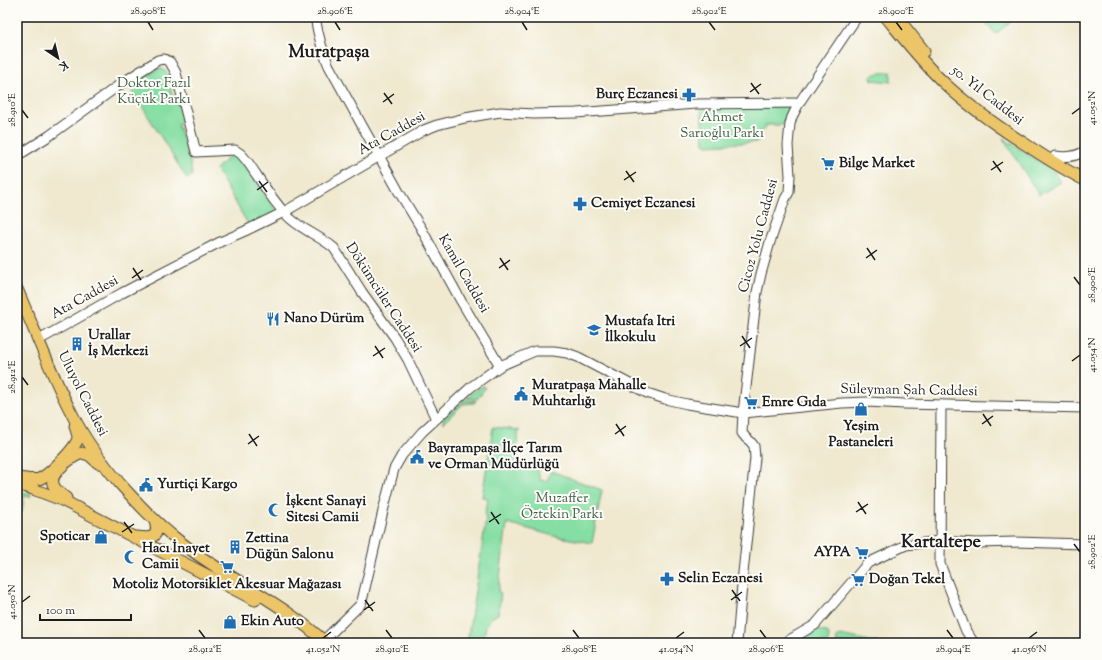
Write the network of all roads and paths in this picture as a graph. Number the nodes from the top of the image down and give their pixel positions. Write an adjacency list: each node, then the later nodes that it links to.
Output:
1 (315, 17): 9 (street, Kamil Caddesi)
2 (857, 17): 5 (street, Cicoz Yolu Caddesi)
3 (886, 17): 11 (main road, 50. Yıl Caddesi)
4 (896, 17): 8 (main road, 50. Yıl Caddesi)
5 (799, 103): 9 (street, Ata Caddesi); 18 (street, Cicoz Yolu Caddesi)
6 (1085, 151): 8 (street)
7 (17, 156): 12 (street, Dökümcüler Caddesi)
8 (1055, 156): 10 (main road, 50. Yıl Caddesi)
9 (379, 157): 12 (street, Ata Caddesi); 15 (street, Kamil Caddesi)
10 (1085, 172)
11 (1085, 180)
12 (284, 212): 14 (street, Ata Caddesi); 20 (street, Dökümcüler Caddesi)
13 (17, 289): 14 (main road, Uluyol Caddesi)
14 (39, 340): 19 (main road, Uluyol Caddesi)
15 (500, 366): 18 (street, Süleyman Şah Caddesi); 20 (street)
16 (941, 405): 17 (street, Süleyman Şah Caddesi); 18 (street, Süleyman Şah Caddesi); 28 (street)
17 (1085, 408)
18 (743, 413): 32 (street, Cicoz Yolu Caddesi)
19 (73, 416): 21 (main road, Uluyol Caddesi); 22 (main road)
20 (436, 419): 31 (street)
21 (114, 476): 24 (main road); 25 (main road, Uluyol Caddesi)
22 (17, 478)
23 (17, 484): 24 (main road)
24 (80, 509): 26 (main road)
25 (155, 521): 26 (main road); 27 (main road, Uluyol Caddesi)
26 (132, 537): 30 (main road)
27 (174, 537): 30 (main road); 31 (main road, Uluyol Caddesi)
28 (940, 541): 29 (street); 33 (street); 34 (street)
29 (1085, 544)
30 (174, 558): 31 (main road)
31 (322, 642)
32 (737, 643)
33 (784, 643)
34 (974, 643)

